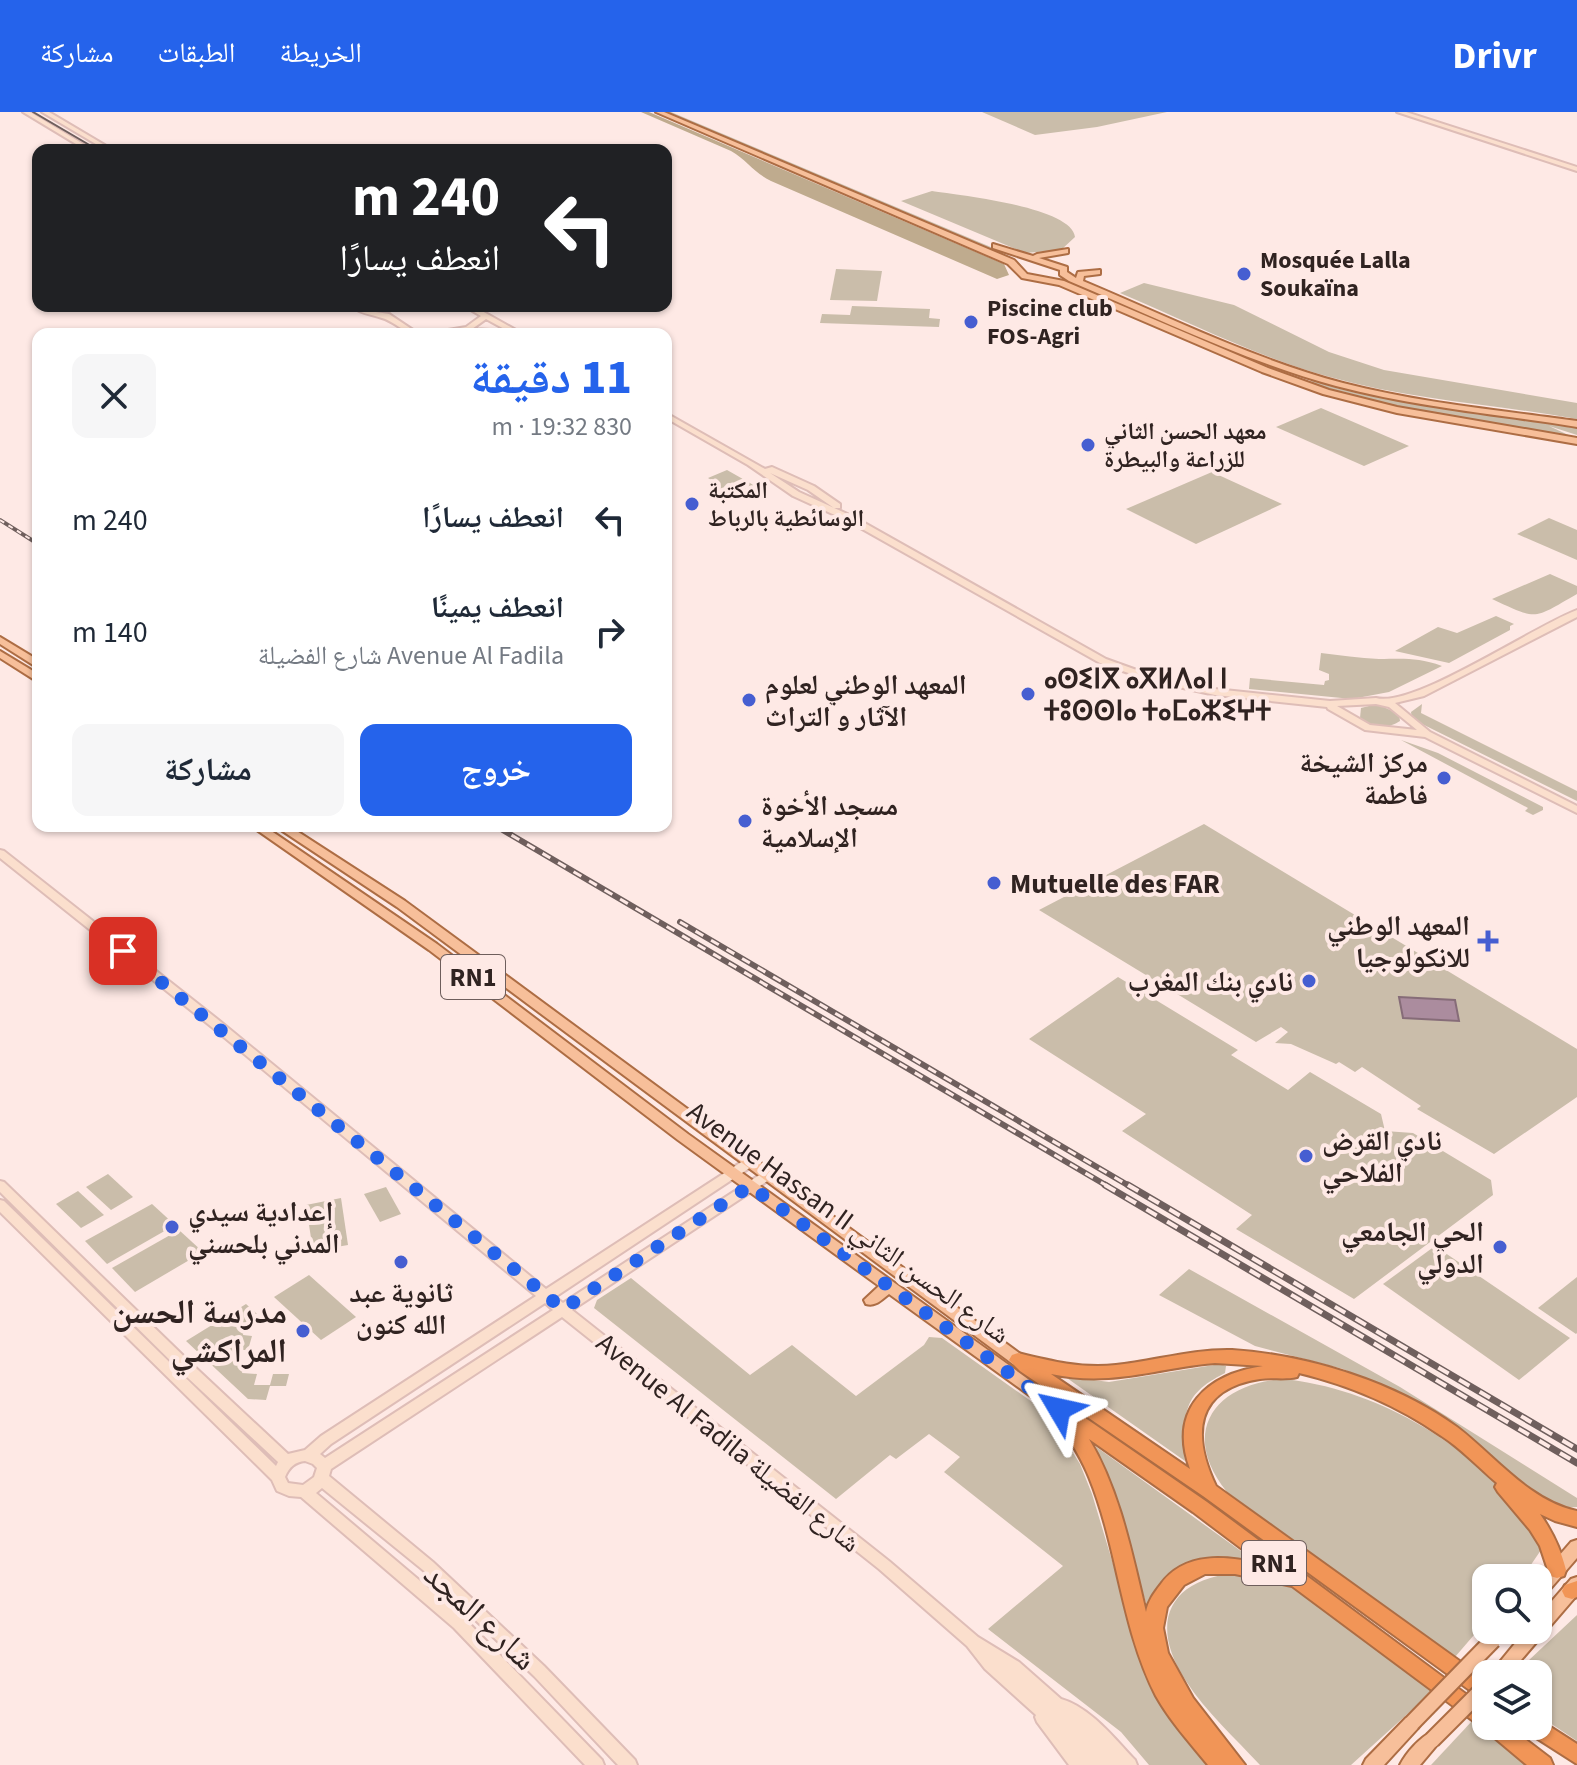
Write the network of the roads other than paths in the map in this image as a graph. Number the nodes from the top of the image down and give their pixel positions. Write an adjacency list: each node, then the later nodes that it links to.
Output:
1 (26, 112): 6 (street)
2 (45, 112): 7 (street)
3 (659, 112): 12 (main road)
4 (676, 112): 10 (main road)
5 (1400, 112): 8 (street)
6 (80, 144)
7 (100, 144)
8 (1577, 169)
9 (1065, 251): 10 (main road)
10 (1011, 252): 11 (main road)
11 (1038, 261): 12 (main road); 14 (main road)
12 (1019, 267): 15 (main road)
13 (1097, 272): 16 (main road)
14 (1063, 273): 15 (main road); 16 (main road)
15 (1046, 279): 25 (main road)
16 (1079, 282): 24 (main road)
17 (388, 312): 20 (street)
18 (479, 312): 19 (street)
19 (486, 316): 21 (street); 22 (street)
20 (408, 328)
21 (468, 328)
22 (507, 328)
23 (672, 418): 26 (street)
24 (1577, 424)
25 (1577, 441)
26 (751, 463): 27 (street); 28 (street)
27 (802, 485): 28 (street); 29 (street)
28 (791, 489): 29 (street)
29 (813, 496): 36 (street)
30 (1577, 613): 35 (street)
31 (0, 640): 33 (main road)
32 (0, 654): 34 (main road)
33 (32, 661)
34 (32, 675)
35 (1421, 694): 37 (street); 39 (street)
36 (1315, 702): 38 (street); 40 (street)
37 (1384, 702): 38 (street); 39 (street)
38 (1361, 703): 40 (street)
39 (1405, 714): 41 (street); 42 (street)
40 (1354, 719): 41 (street)
41 (1394, 730): 42 (street)
42 (1427, 734): 43 (street)
43 (1577, 810)
44 (264, 832): 47 (main road, Avenue Hassan II شارع الحسن الثاني / RN1)
45 (290, 832): 51 (main road, Avenue Hassan II شارع الحسن الثاني / RN1)
46 (0, 853): 58 (street, Avenue Al Fadila شارع الفضيلة)
47 (354, 892): 48 (main road); 49 (main road, Avenue Hassan II شارع الحسن الثاني / RN1)
48 (341, 899)
49 (415, 935): 50 (main road); 52 (main road, Avenue Hassan II شارع الحسن الثاني / RN1)
50 (402, 943)
51 (750, 1162): 52 (street); 53 (main road, Avenue Hassan II شارع الحسن الثاني / RN1)
52 (732, 1173): 55 (main road, Avenue Hassan II شارع الحسن الثاني / RN1); 58 (street)
53 (768, 1175): 55 (street); 61 (main road, Avenue Hassan II شارع الحسن الثاني / RN1)
54 (0, 1185): 64 (street)
55 (750, 1186): 57 (main road, Avenue Hassan II شارع الحسن الثاني / RN1); 60 (street)
56 (0, 1204): 66 (street)
57 (889, 1286): 59 (main road); 62 (main road, Avenue Hassan II شارع الحسن الثاني / RN1)
58 (546, 1297): 60 (street, Avenue Al Fadila شارع الفضيلة); 63 (street)
59 (871, 1300)
60 (563, 1309): 65 (street); 78 (street, Avenue Al Fadila شارع الفضيلة)
61 (1018, 1360): 68 (highway, Avenue Hassan II شارع الحسن الثاني / RN1); 69 (highway)
62 (1059, 1409): 73 (highway, Avenue Hassan II شارع الحسن الثاني / RN1); 90 (highway)
63 (309, 1455): 64 (street); 65 (street)
64 (286, 1461): 66 (street)
65 (323, 1473): 67 (street); 85 (street, شارع المجد)
66 (278, 1477): 67 (street)
67 (304, 1491): 84 (street, شارع المجد)
68 (1209, 1491): 71 (highway); 77 (highway, Avenue Hassan II شارع الحسن الثاني / RN1)
69 (1577, 1519)
70 (1577, 1547): 71 (main road)
71 (1557, 1570): 72 (main road)
72 (1552, 1576)
73 (1297, 1580): 80 (highway, Avenue Hassan II شارع الحسن الثاني / RN1); 91 (highway)
74 (1575, 1588): 76 (main road)
75 (1488, 1644): 92 (main road, bridge)
76 (1512, 1660)
77 (1472, 1679)
78 (1034, 1693): 86 (street, Avenue Al Fadila شارع الفضيلة); 87 (street, Avenue Al Fadila شارع الفضيلة); 88 (street, Avenue Al Fadila شارع الفضيلة); 89 (street, Avenue Al Fadila شارع الفضيلة)
79 (1472, 1702): 93 (main road, bridge)
80 (1472, 1711)
81 (1552, 1738): 83 (highway)
82 (1511, 1740): 94 (highway)
83 (1577, 1755)
84 (596, 1765)
85 (629, 1765)
86 (1078, 1765)
87 (1096, 1765)
88 (1110, 1765)
89 (1129, 1765)
90 (1221, 1765)
91 (1235, 1765)
92 (1372, 1765)
93 (1409, 1765)
94 (1543, 1765)

